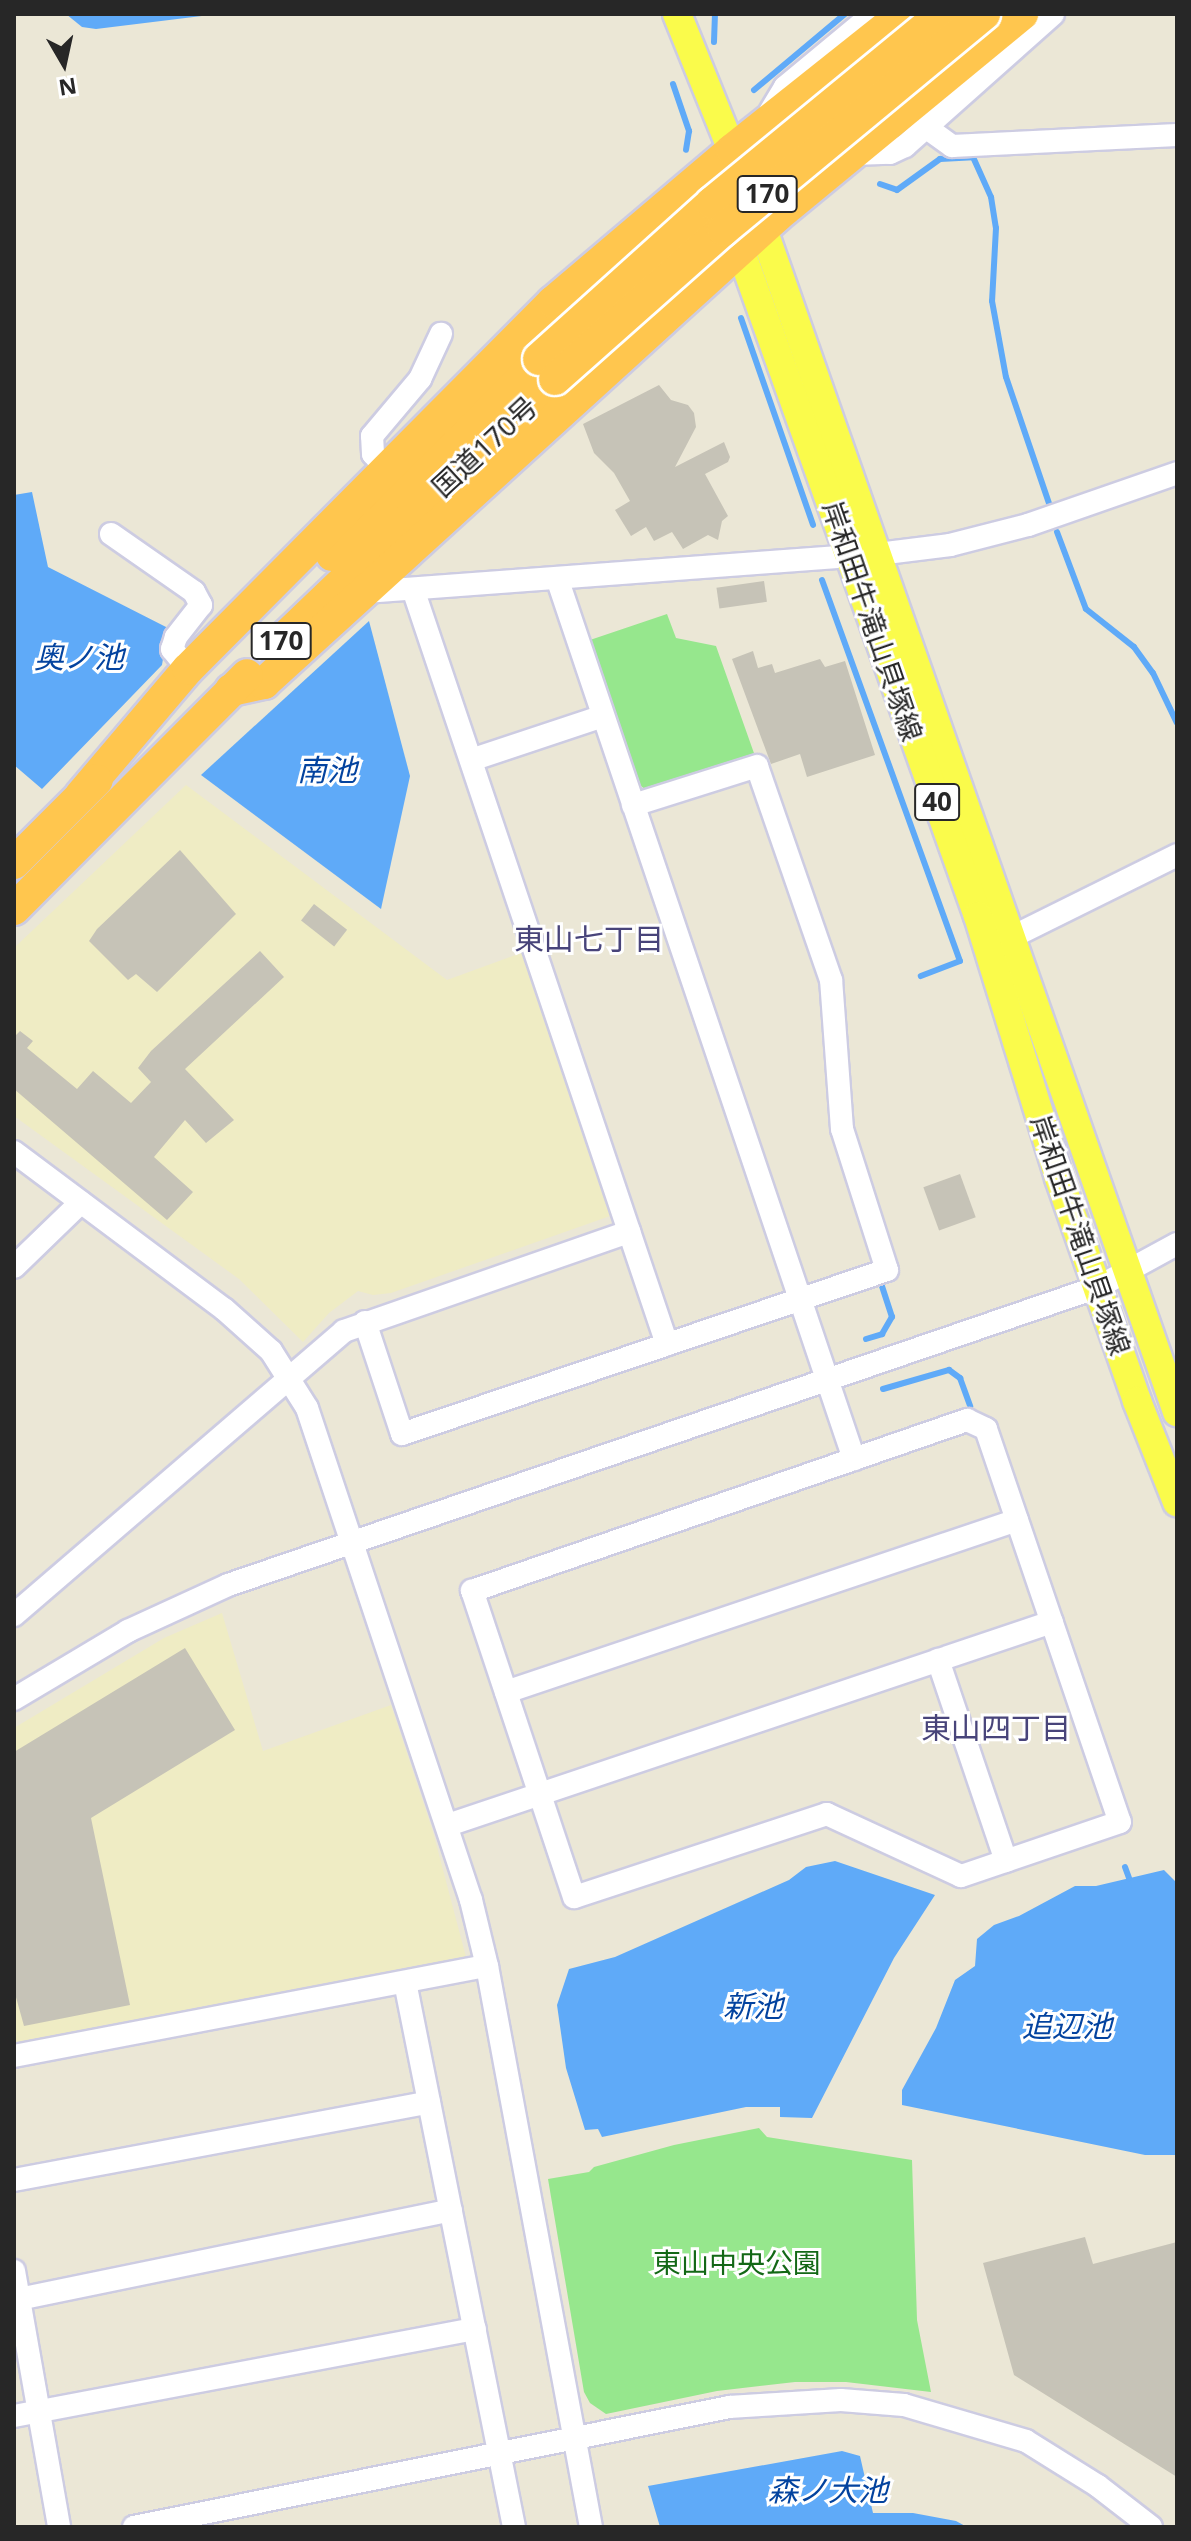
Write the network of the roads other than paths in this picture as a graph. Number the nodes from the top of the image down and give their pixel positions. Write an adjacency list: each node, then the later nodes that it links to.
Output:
1 (677, 14): 11 (main road, 岸和田牛滝山貝塚線 / 40)
2 (873, 14): 7 (street)
3 (903, 14): 7 (highway)
4 (942, 14): 15 (highway, 国道170号 / 170, bridge)
5 (1053, 14): 8 (street)
6 (1007, 16): 10 (highway); 15 (highway, 国道170号 / 170, bridge)
7 (762, 127): 11 (highway)
8 (927, 128): 9 (street); 10 (street)
9 (1177, 135)
10 (852, 154): 12 (highway)
11 (726, 155): 12 (main road, 岸和田牛滝山貝塚線 / 40); 13 (main road, 岸和田牛滝山貝塚線 / 40); 16 (highway)
12 (764, 228): 13 (highway); 19 (main road, 岸和田牛滝山貝塚線 / 40)
13 (741, 252): 19 (main road, 岸和田牛滝山貝塚線 / 40); 22 (highway)
14 (441, 334): 16 (street)
15 (547, 369): 24 (highway, 国道170号 / 170); 27 (highway, 国道170号 / 170)
16 (387, 470): 23 (highway)
17 (1177, 473): 19 (street)
18 (111, 534): 23 (street)
19 (864, 555): 20 (street); 32 (main road, 岸和田牛滝山貝塚線 / 40); 39 (main road, 岸和田牛滝山貝塚線 / 40)
20 (557, 578): 21 (street); 25 (street)
21 (413, 589): 22 (street); 26 (street)
22 (365, 592): 24 (highway)
23 (188, 669): 27 (highway)
24 (231, 690): 31 (highway, 国道170号 / 170)
25 (603, 716): 26 (street); 28 (street)
26 (471, 760): 35 (street)
27 (81, 795): 30 (highway, 国道170号 / 170)
28 (633, 805): 40 (street); 40 (street)
29 (1177, 855): 32 (street)
30 (14, 863)
31 (14, 909)
32 (1012, 937): 38 (main road, 岸和田牛滝山貝塚線 / 40)
33 (14, 1152): 34 (street)
34 (81, 1202): 37 (street); 43 (street)
35 (629, 1232): 41 (street); 42 (street)
36 (1177, 1244): 38 (street)
37 (14, 1267)
38 (1128, 1271): 39 (street); 45 (main road, 岸和田牛滝山貝塚線 / 40)
39 (1098, 1287): 44 (street); 47 (main road, 岸和田牛滝山貝塚線 / 40)
40 (800, 1300): 42 (street); 44 (street)
41 (365, 1322): 42 (street); 43 (street)
42 (667, 1344)
43 (291, 1378): 49 (street); 50 (street)
44 (827, 1381): 46 (street); 49 (street)
45 (1177, 1412)
46 (854, 1459): 48 (street); 53 (street)
47 (1177, 1502)
48 (1017, 1520): 51 (street); 53 (street)
49 (351, 1542): 54 (street); 56 (street)
50 (14, 1615)
51 (1052, 1622): 52 (street); 57 (street)
52 (938, 1660): 55 (street); 57 (street)
53 (506, 1692): 55 (street)
54 (14, 1699)
55 (540, 1794): 56 (street); 57 (street)
56 (448, 1825): 58 (street)
57 (1006, 1861)
58 (487, 1966): 59 (street); 69 (street)
59 (405, 1982): 60 (street); 61 (street)
60 (14, 2056)
61 (429, 2102): 62 (street); 63 (street)
62 (14, 2180)
63 (451, 2210): 65 (street); 66 (street)
64 (14, 2271): 65 (street)
65 (16, 2300): 67 (street)
66 (475, 2329): 67 (street); 70 (street)
67 (38, 2412): 68 (street); 71 (street)
68 (14, 2416)
69 (574, 2440): 70 (street); 74 (street); 75 (street)
70 (500, 2455): 72 (street); 73 (street)
71 (59, 2527)
72 (134, 2527)
73 (514, 2527)
74 (591, 2527)
75 (1151, 2527)

